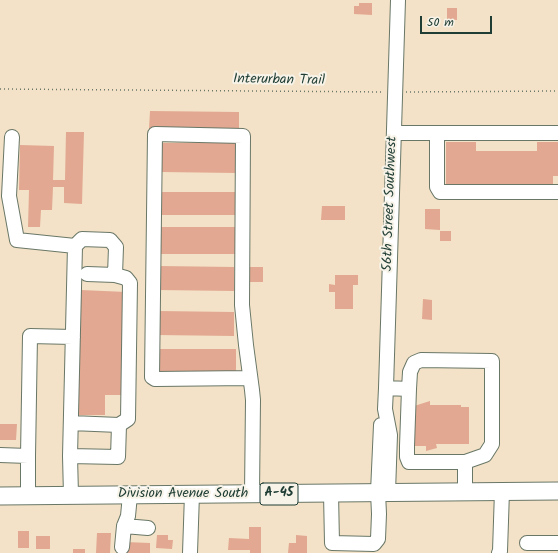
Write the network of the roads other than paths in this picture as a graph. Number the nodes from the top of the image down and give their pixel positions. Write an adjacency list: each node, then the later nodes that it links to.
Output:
1 (398, 0): 2 (street, 56th Street Southwest)
2 (394, 133): 3 (street); 12 (street, 56th Street Southwest)
3 (437, 133): 4 (street); 6 (street)
4 (558, 133)
5 (12, 137): 7 (street)
6 (558, 192)
7 (75, 246): 9 (street); 10 (street)
8 (87, 274): 9 (street)
9 (115, 275): 15 (street)
10 (73, 337): 14 (street); 17 (street)
11 (250, 378): 11 (street); 26 (street)
12 (386, 388): 13 (street); 23 (street, 56th Street Southwest)
13 (409, 389): 19 (street); 19 (street)
14 (70, 423): 15 (street); 18 (street)
15 (119, 425): 18 (street)
16 (0, 455): 17 (street)
17 (28, 456): 30 (street)
18 (70, 456): 27 (street)
19 (465, 462): 24 (street)
20 (502, 491): 21 (main road, Division Avenue South / A-45); 24 (main road, Division Avenue South / A-45); 38 (street)
21 (558, 491)
22 (331, 492): 23 (main road, Division Avenue South / A-45); 26 (main road, Division Avenue South / A-45); 36 (street)
23 (383, 492): 24 (main road, Division Avenue South / A-45); 36 (street, 56th Street Southwest)
24 (465, 492)
25 (192, 494): 26 (main road, Division Avenue South / A-45); 28 (main road, Division Avenue South / A-45); 37 (street)
26 (252, 494)
27 (71, 495): 28 (main road, Division Avenue South / A-45); 30 (main road, Division Avenue South / A-45)
28 (130, 495): 31 (street)
29 (0, 496): 30 (main road, Division Avenue South / A-45)
30 (28, 496)
31 (124, 526): 32 (street); 35 (street)
32 (148, 528)
33 (527, 543): 34 (street)
34 (558, 543)
35 (122, 547)
36 (374, 548)
37 (190, 553)
38 (499, 553)

